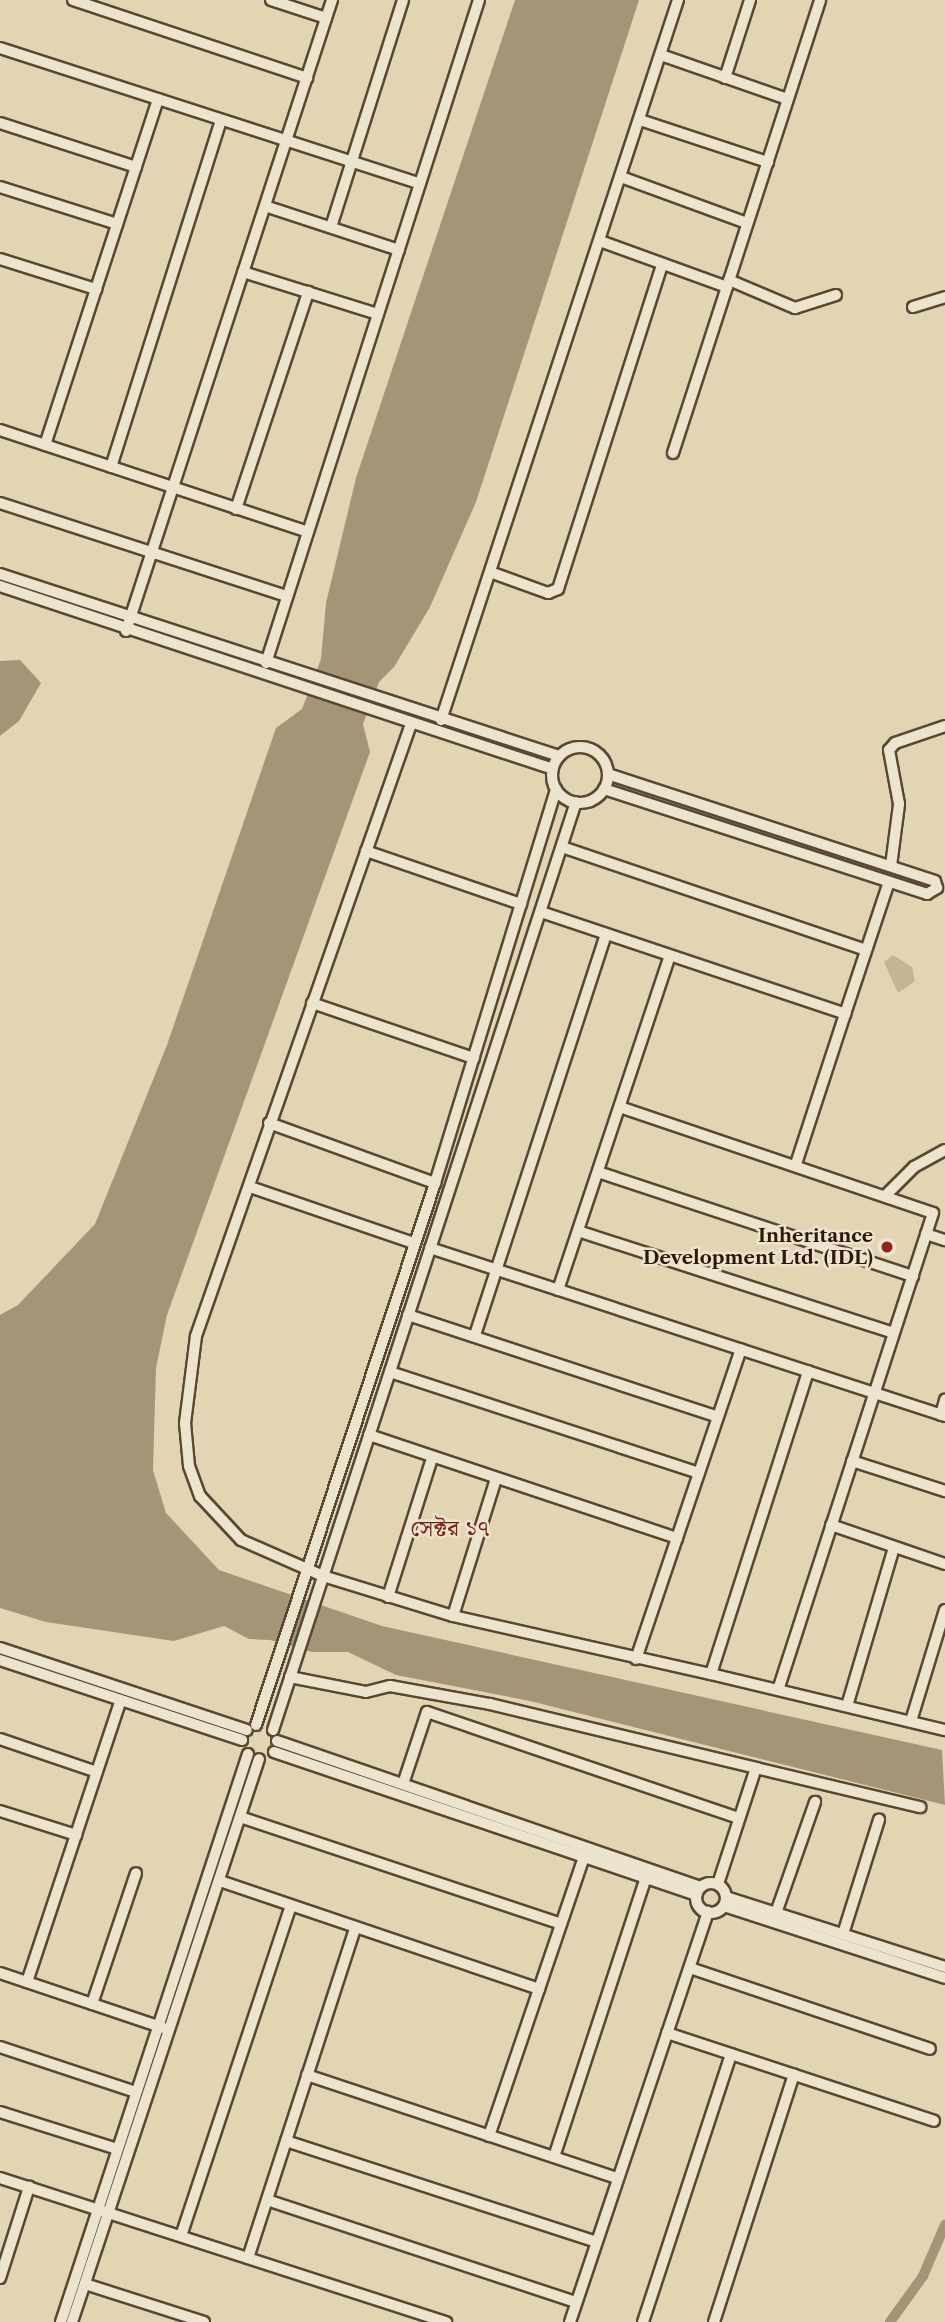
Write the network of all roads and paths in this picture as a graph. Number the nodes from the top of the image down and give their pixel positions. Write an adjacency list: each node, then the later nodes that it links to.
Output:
1 (74, 0): 12 (street)
2 (271, 0): 9 (street)
3 (332, 0): 9 (street)
4 (403, 0): 20 (street)
5 (479, 0): 24 (street)
6 (678, 0): 11 (street)
7 (750, 0): 13 (street)
8 (820, 0): 15 (street)
9 (326, 18): 12 (street)
10 (0, 48): 14 (street)
11 (661, 55): 13 (street); 17 (street)
12 (307, 78): 19 (street)
13 (725, 78): 15 (street)
14 (158, 99): 16 (street); 22 (street)
15 (788, 99): 21 (street)
16 (221, 120): 19 (street); 45 (street)
17 (640, 120): 21 (street); 23 (street)
18 (0, 123): 22 (street)
19 (286, 141): 20 (street); 26 (street)
20 (351, 162): 24 (street); 29 (street)
21 (768, 162): 27 (street)
22 (136, 166): 28 (street)
23 (621, 177): 27 (street); 30 (street)
24 (420, 184): 31 (street)
25 (0, 187): 28 (street)
26 (265, 206): 29 (street); 34 (street)
27 (747, 223): 35 (street)
28 (117, 225): 36 (street)
29 (331, 227): 31 (street)
30 (600, 242): 33 (street); 51 (street)
31 (399, 250): 41 (street)
32 (0, 259): 36 (street)
33 (662, 265): 35 (street); 51 (street)
34 (243, 272): 37 (street); 46 (street)
35 (728, 284): 38 (street); 44 (street)
36 (96, 289): 43 (street)
37 (308, 292): 41 (street); 48 (street)
38 (836, 295)
39 (945, 297): 40 (street)
40 (913, 307)
41 (378, 314): 49 (street)
42 (0, 430): 43 (street)
43 (45, 445): 45 (street)
44 (673, 453)
45 (111, 467): 46 (street)
46 (173, 488): 48 (street); 50 (street)
47 (0, 503): 50 (street)
48 (236, 509): 49 (street)
49 (308, 532): 54 (street)
50 (152, 551): 54 (street); 55 (street)
51 (490, 572): 60 (street)
52 (0, 573): 55 (street)
53 (0, 586): 56 (street)
54 (287, 597): 59 (street)
55 (130, 619): 56 (street); 57 (street)
56 (126, 631): 58 (street)
57 (177, 635): 58 (street); 59 (street)
58 (172, 647): 61 (street)
59 (266, 663): 60 (street)
60 (442, 720): 63 (street)
61 (411, 724): 64 (street); 70 (street)
62 (945, 726): 71 (street)
63 (559, 756): 64 (street); 65 (street)
64 (553, 769): 66 (street)
65 (608, 774): 67 (street); 71 (street)
66 (556, 789): 68 (street); 73 (street)
67 (604, 789): 68 (street); 72 (street)
68 (576, 802): 69 (street)
69 (562, 847): 74 (street); 76 (street)
70 (366, 852): 73 (street); 78 (street)
71 (891, 866): 72 (street)
72 (889, 881): 76 (street)
73 (521, 904): 80 (street)
74 (541, 912): 75 (street); 93 (street)
75 (606, 934): 77 (street); 94 (street)
76 (866, 950): 79 (street)
77 (670, 956): 79 (street); 81 (street)
78 (312, 1003): 80 (street); 82 (street)
79 (845, 1014): 84 (street)
80 (474, 1058): 86 (street)
81 (620, 1107): 84 (street); 85 (street)
82 (269, 1124): 86 (street); 87 (street)
83 (945, 1150): 88 (street)
84 (796, 1164): 88 (street)
85 (598, 1172): 89 (street); 95 (street)
86 (435, 1183): 92 (street)
87 (250, 1187): 92 (street); 117 (street)
88 (886, 1195): 90 (street)
89 (578, 1231): 96 (street); 98 (street)
90 (926, 1234): 91 (street); 95 (street)
91 (945, 1240)
92 (414, 1243): 117 (street)
93 (430, 1248): 94 (street); 97 (street)
94 (496, 1270): 96 (street); 99 (street)
95 (913, 1276): 98 (street)
96 (558, 1290): 100 (street)
97 (408, 1315): 99 (street); 102 (street)
98 (893, 1333): 103 (street)
99 (475, 1335): 106 (street)
100 (741, 1349): 101 (street); 106 (street)
101 (807, 1371): 103 (street); 125 (street)
102 (390, 1372): 107 (street); 110 (street)
103 (873, 1393): 105 (street); 109 (street)
104 (945, 1400): 105 (street)
105 (943, 1415)
106 (718, 1417): 110 (street)
107 (369, 1435): 108 (street); 118 (street)
108 (432, 1458): 111 (street); 119 (street)
109 (852, 1461): 112 (street); 113 (street)
110 (699, 1474): 114 (street)
111 (496, 1479): 114 (street); 121 (street)
112 (945, 1491)
113 (831, 1525): 115 (street); 127 (street)
114 (677, 1538): 123 (street)
115 (894, 1547): 116 (street); 129 (street)
116 (945, 1564)
117 (307, 1573): 118 (street); 132 (street)
118 (323, 1578): 119 (street); 126 (street)
119 (388, 1597): 121 (street)
120 (945, 1610): 130 (street)
121 (453, 1616): 123 (street)
122 (0, 1648): 132 (street)
123 (636, 1659): 125 (street)
124 (0, 1660): 128 (street)
125 (711, 1674): 127 (street)
126 (290, 1677): 134 (street); 137 (street)
127 (779, 1688): 129 (street)
128 (121, 1700): 132 (street); 138 (street)
129 (847, 1706): 130 (street)
130 (911, 1721): 131 (street)
131 (945, 1730)
132 (248, 1732): 134 (street); 135 (street)
133 (0, 1739): 138 (street)
134 (275, 1741): 136 (street); 139 (street); 147 (street)
135 (248, 1754): 136 (street); 167 (street)
136 (259, 1759): 143 (street)
137 (756, 1768): 141 (street); 144 (street)
138 (97, 1772): 146 (street)
139 (403, 1784): 144 (street); 152 (street)
140 (815, 1802): 156 (street)
141 (920, 1807)
142 (0, 1811): 146 (street)
143 (240, 1817): 150 (street); 157 (street)
144 (738, 1818): 151 (street)
145 (879, 1820): 159 (street)
146 (76, 1835): 164 (street)
147 (584, 1857): 149 (street); 157 (street)
148 (136, 1873): 166 (street)
149 (646, 1878): 152 (street); 181 (street)
150 (220, 1881): 154 (street); 168 (street)
151 (718, 1884): 152 (street); 153 (street)
152 (698, 1891): 155 (street)
153 (725, 1901): 155 (street); 156 (street); 163 (street)
154 (291, 1906): 158 (street); 188 (street)
155 (708, 1912): 161 (street)
156 (776, 1913): 159 (street)
157 (561, 1924): 165 (street)
158 (355, 1928): 165 (street); 174 (street)
159 (843, 1934): 160 (street)
160 (945, 1967)
161 (690, 1968): 169 (street); 171 (street)
162 (0, 1973): 164 (street)
163 (945, 1978)
164 (27, 1982): 166 (street)
165 (539, 1989): 178 (street)
166 (92, 2004): 167 (street)
167 (158, 2026): 168 (street); 175 (street)
168 (170, 2029): 187 (street)
169 (667, 2033): 172 (street); 183 (street)
170 (0, 2047): 175 (street)
171 (930, 2049)
172 (732, 2054): 173 (street); 200 (street)
173 (794, 2075): 177 (street); 201 (street)
174 (307, 2076): 178 (street); 179 (street)
175 (136, 2092): 180 (street)
176 (0, 2112): 180 (street)
177 (933, 2120)
178 (489, 2136): 181 (street)
179 (286, 2141): 185 (street); 189 (street)
180 (117, 2148): 186 (street)
181 (554, 2157): 183 (street)
182 (0, 2178): 184 (street)
183 (617, 2178): 189 (street)
184 (29, 2187): 186 (street); 191 (street)
185 (267, 2200): 190 (street); 193 (street)
186 (97, 2209): 187 (street); 195 (street)
187 (110, 2213): 188 (street); 192 (street)
188 (181, 2236): 190 (street)
189 (596, 2242): 193 (street)
190 (247, 2258): 194 (street)
191 (0, 2278)
192 (85, 2284): 196 (street); 197 (street)
193 (576, 2302): 199 (street)
194 (428, 2319): 198 (street)
195 (61, 2322)
196 (72, 2322)
197 (204, 2322)
198 (446, 2322)
199 (570, 2322)
200 (643, 2322)
201 (714, 2322)

